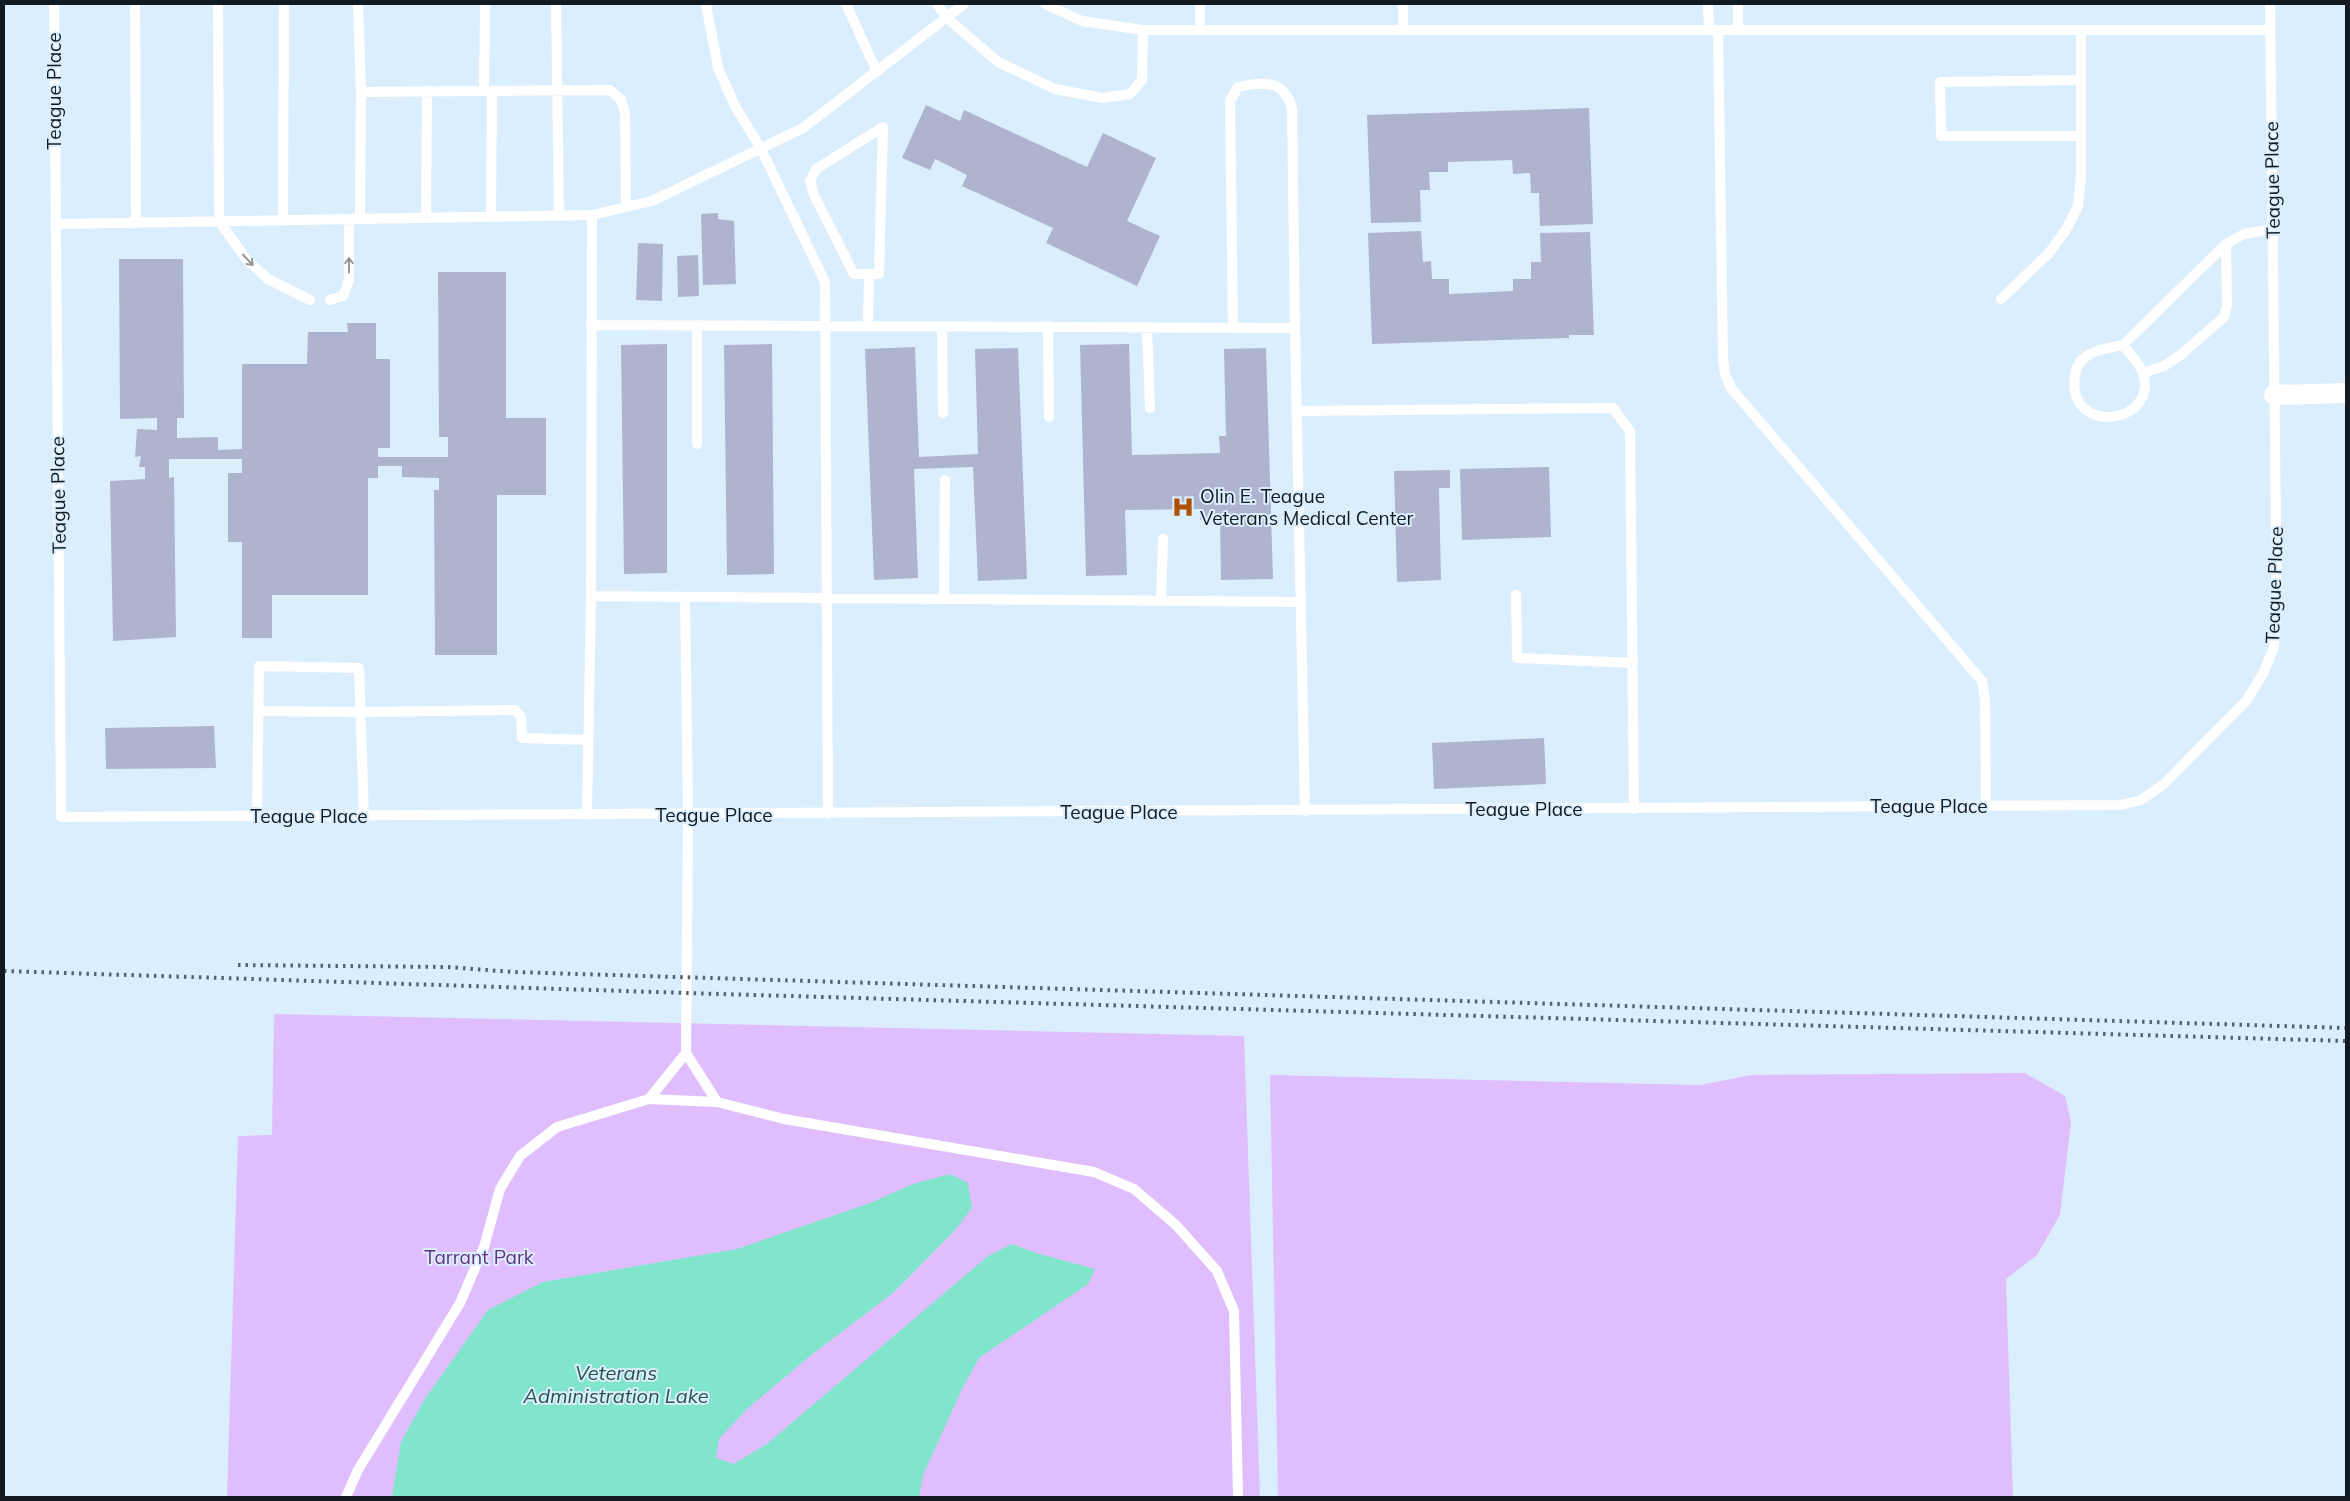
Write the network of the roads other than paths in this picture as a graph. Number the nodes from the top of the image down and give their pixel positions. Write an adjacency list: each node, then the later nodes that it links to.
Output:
1 (54, 4): 43 (lane, Teague Place)
2 (135, 4): 42 (lane)
3 (218, 4): 41 (lane)
4 (284, 4): 40 (lane)
5 (358, 4): 31 (lane)
6 (485, 4): 29 (lane)
7 (556, 4): 30 (lane)
8 (706, 4): 33 (lane)
9 (846, 4): 26 (lane)
10 (937, 4): 18 (lane)
11 (964, 4): 18 (lane)
12 (1045, 4): 19 (lane)
13 (1200, 4): 20 (lane)
14 (1403, 4): 21 (lane)
15 (1708, 4): 22 (lane)
16 (1738, 4): 23 (lane)
17 (2270, 4): 25 (lane, Teague Place)
18 (948, 18): 19 (lane); 26 (lane)
19 (1143, 30): 20 (lane)
20 (1200, 30): 21 (lane)
21 (1403, 30): 22 (lane)
22 (1713, 30): 23 (lane); 81 (lane)
23 (1738, 30): 24 (lane)
24 (2081, 30): 25 (lane); 27 (lane)
25 (2270, 30): 44 (lane, Teague Place)
26 (877, 72): 33 (lane)
27 (2081, 80): 32 (lane); 32 (lane)
28 (427, 91): 29 (lane); 31 (lane); 38 (lane)
29 (488, 91): 30 (lane); 37 (lane)
30 (557, 91): 34 (lane); 36 (lane)
31 (360, 92): 39 (lane)
32 (2081, 136): 47 (lane)
33 (761, 148): 34 (lane); 52 (lane)
34 (626, 207): 35 (lane)
35 (592, 215): 36 (lane); 50 (lane)
36 (559, 216): 37 (lane)
37 (491, 217): 38 (lane)
38 (426, 218): 39 (lane)
39 (354, 219): 40 (lane); 49 (lane, one-way to 39)
40 (283, 220): 41 (lane)
41 (219, 221): 42 (lane); 48 (lane, one-way to 48)
42 (136, 222): 43 (lane)
43 (55, 224): 88 (lane, Teague Place)
44 (2272, 228): 45 (lane); 62 (lane, Teague Place)
45 (2226, 244): 59 (lane); 60 (lane)
46 (868, 274): 46 (lane); 53 (lane)
47 (2001, 299)
48 (310, 300)
49 (330, 300)
50 (591, 325): 51 (lane); 71 (lane)
51 (697, 325): 52 (lane); 67 (lane)
52 (825, 325): 53 (lane); 73 (lane)
53 (868, 325): 54 (lane)
54 (942, 326): 55 (lane); 65 (lane)
55 (1048, 326): 56 (lane); 66 (lane)
56 (1147, 327): 57 (lane); 63 (lane)
57 (1233, 328): 58 (lane); 58 (lane)
58 (1295, 328): 64 (lane)
59 (2123, 345): 60 (lane); 60 (lane)
60 (2143, 372)
61 (2346, 393): 62 (street)
62 (2274, 395): 81 (lane, Teague Place)
63 (1150, 408)
64 (1297, 411): 76 (lane); 77 (lane)
65 (942, 413)
66 (1049, 417)
67 (697, 444)
68 (945, 480): 74 (lane)
69 (1163, 539): 75 (lane)
70 (1516, 595): 77 (lane)
71 (591, 596): 72 (lane); 80 (lane)
72 (685, 597): 73 (lane); 86 (lane)
73 (825, 598): 74 (lane); 84 (lane)
74 (944, 599): 75 (lane)
75 (1161, 601): 76 (lane)
76 (1300, 602): 83 (lane)
77 (1633, 663): 82 (lane)
78 (258, 711): 79 (lane); 79 (lane); 88 (lane)
79 (362, 712): 80 (lane); 87 (lane)
80 (588, 740): 85 (lane)
81 (1986, 806): 82 (lane, Teague Place)
82 (1634, 808): 83 (lane, Teague Place)
83 (1304, 811): 84 (lane, Teague Place)
84 (828, 814): 86 (lane, Teague Place)
85 (587, 815): 86 (lane, Teague Place); 87 (lane, Teague Place)
86 (688, 815): 89 (lane)
87 (364, 816): 88 (lane, Teague Place)
88 (257, 817)
89 (686, 1053): 90 (lane); 91 (lane)
90 (649, 1099): 91 (lane); 92 (lane)
91 (716, 1102): 93 (lane)
92 (346, 1497)
93 (1238, 1497)

